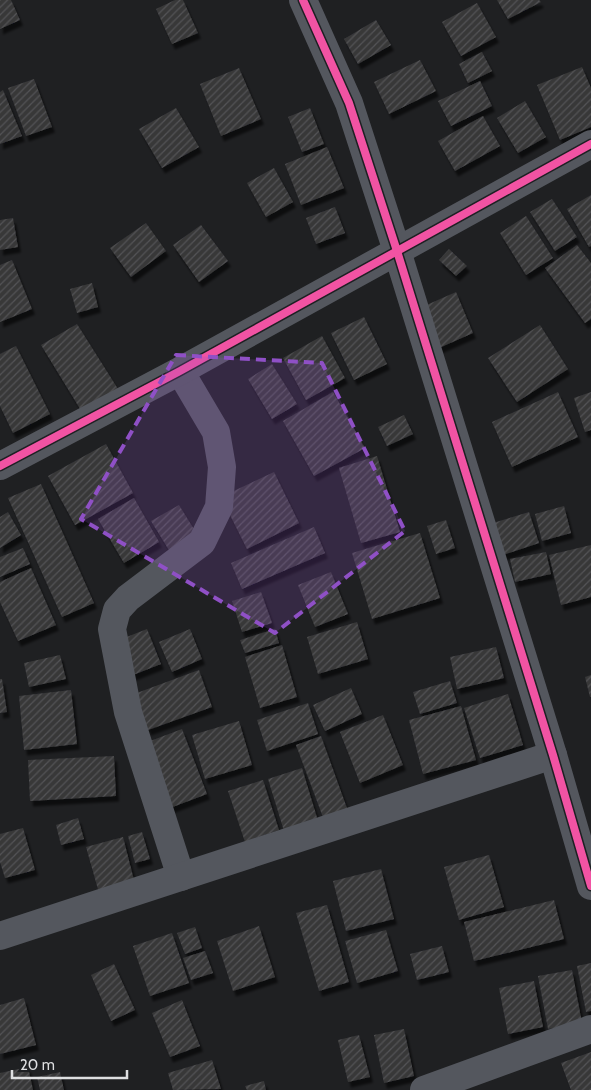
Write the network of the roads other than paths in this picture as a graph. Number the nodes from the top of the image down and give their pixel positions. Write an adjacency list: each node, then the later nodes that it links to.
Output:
1 (303, 0): 3 (street)
2 (591, 144): 3 (street)
3 (397, 252): 4 (street); 6 (street)
4 (180, 371): 5 (street); 7 (street)
5 (0, 466)
6 (553, 755): 7 (street); 8 (street)
7 (181, 877): 9 (street)
8 (591, 886)
9 (0, 936)
10 (591, 1029): 11 (street)
11 (424, 1090)

